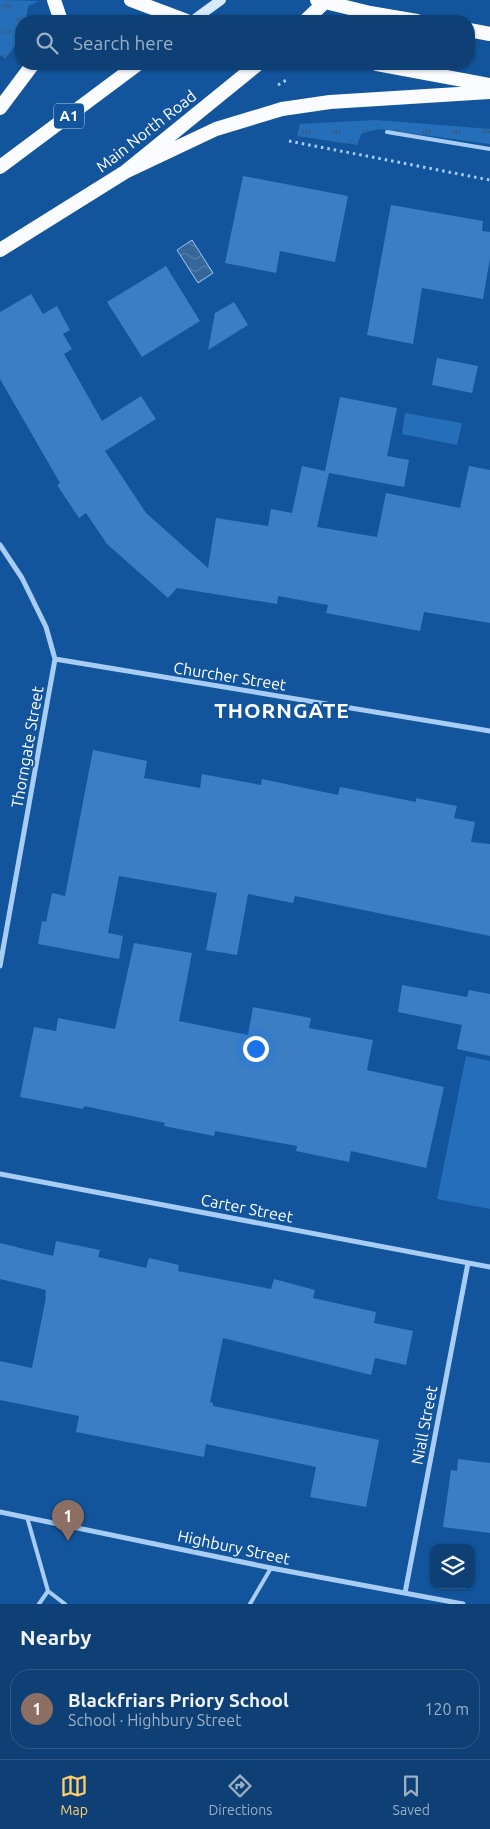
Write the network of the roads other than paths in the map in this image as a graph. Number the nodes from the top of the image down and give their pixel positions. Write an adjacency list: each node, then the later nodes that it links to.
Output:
1 (54, 0): 5 (highway)
2 (131, 0): 6 (highway)
3 (221, 0): 7 (main road)
4 (323, 1): 8 (highway); 9 (highway)
5 (59, 15)
6 (171, 15)
7 (200, 15)
8 (310, 15)
9 (382, 15)
10 (475, 31): 11 (highway)
11 (490, 34)
12 (28, 70): 18 (highway)
13 (130, 70): 21 (highway, A1)
14 (251, 70): 22 (highway, Main North Road)
15 (409, 70): 16 (highway)
16 (490, 85)
17 (490, 92): 22 (highway)
18 (0, 108)
19 (387, 132): 20 (lane)
20 (490, 149)
21 (0, 167)
22 (125, 172): 23 (highway, Main North Road)
23 (0, 250)
24 (0, 545): 25 (street, Thorngate Street)
25 (55, 659): 26 (street, Churcher Street); 27 (street, Thorngate Street)
26 (490, 731)
27 (0, 966)
28 (0, 1174): 29 (street, Carter Street)
29 (468, 1263): 30 (street, Carter Street); 35 (street, Niall Street)
30 (490, 1267)
31 (0, 1512): 32 (street, Highbury Street)
32 (27, 1517): 33 (street, Highbury Street); 34 (lane)
33 (271, 1568): 35 (street, Highbury Street); 38 (lane)
34 (48, 1591): 36 (lane); 37 (lane)
35 (405, 1593): 39 (street, Highbury Street)
36 (39, 1604)
37 (65, 1604)
38 (250, 1604)
39 (463, 1604)

